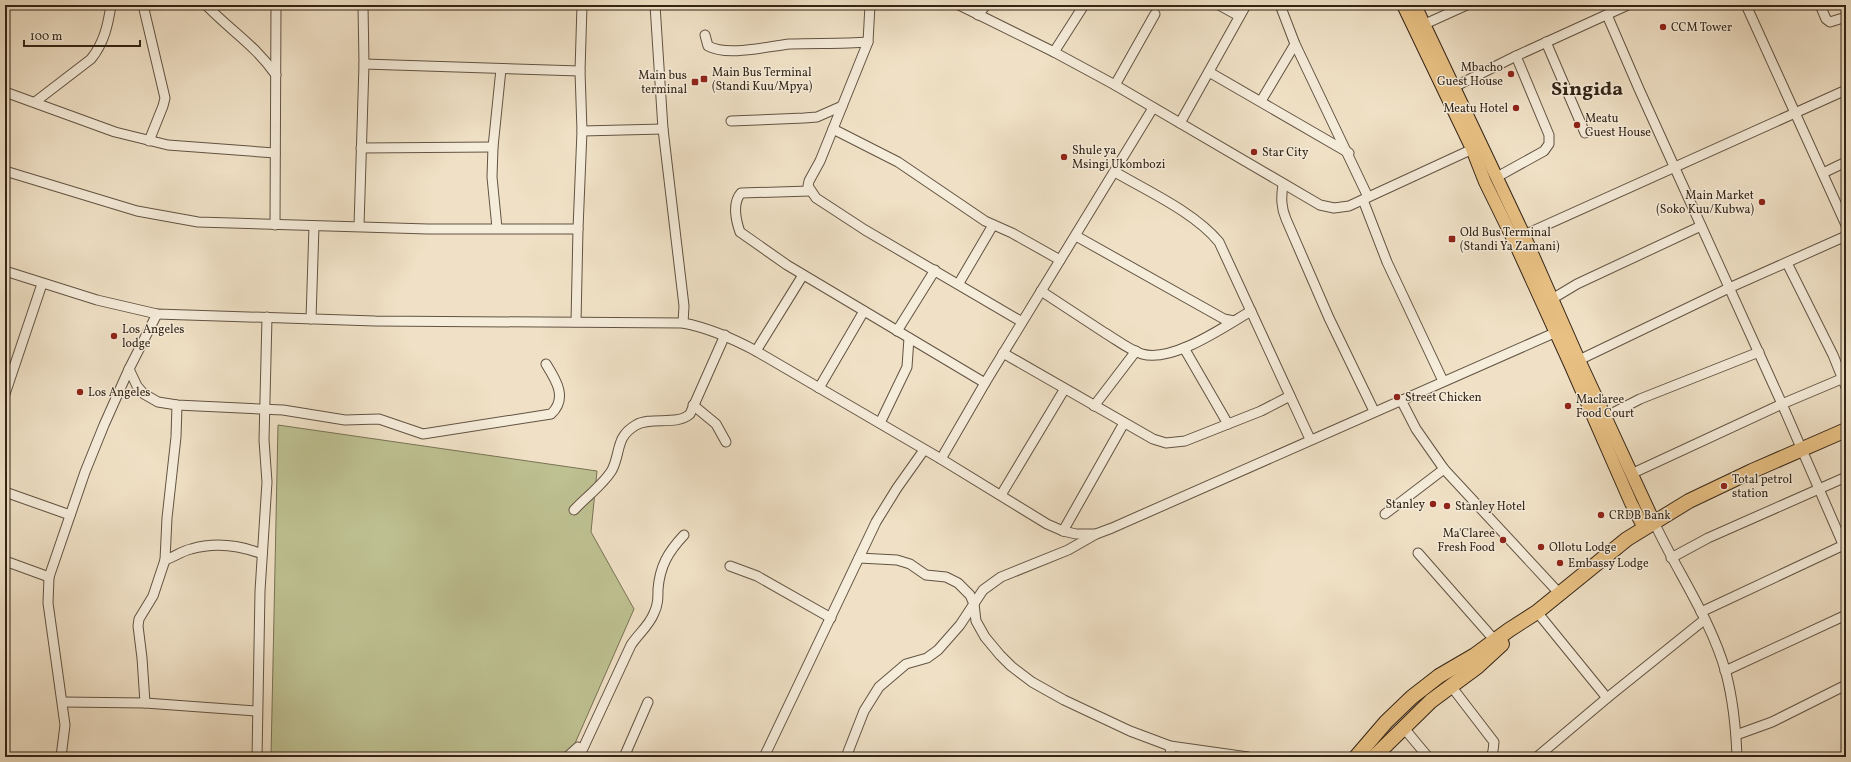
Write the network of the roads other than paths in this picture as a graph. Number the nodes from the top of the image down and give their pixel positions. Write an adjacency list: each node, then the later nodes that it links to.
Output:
1 (111, 5): 43 (street)
2 (143, 5): 53 (street)
3 (206, 5): 37 (street)
4 (276, 5): 37 (street)
5 (363, 5): 33 (street)
6 (582, 5): 35 (street)
7 (655, 5): 49 (street)
8 (870, 5): 28 (street)
9 (959, 5): 22 (street)
10 (986, 5): 22 (street)
11 (1084, 5): 31 (street)
12 (1219, 5): 24 (street)
13 (1246, 5): 24 (street)
14 (1280, 5): 30 (street)
15 (1403, 5): 55 (main road)
16 (1415, 5): 26 (main road)
17 (1467, 5): 26 (street)
18 (1628, 5): 23 (street)
19 (1746, 5): 46 (street)
20 (1820, 5): 25 (street)
21 (1155, 14): 38 (street)
22 (978, 15): 31 (street)
23 (1606, 15): 29 (street); 60 (street)
24 (1239, 16): 36 (street)
25 (1846, 17)
26 (1425, 24): 39 (main road)
27 (705, 36): 28 (street)
28 (868, 42): 44 (street)
29 (1546, 42): 32 (street); 52 (street)
30 (1295, 44): 42 (street); 58 (street)
31 (1054, 52): 38 (street)
32 (1516, 56): 39 (street); 64 (street)
33 (364, 64): 34 (street); 56 (street)
34 (501, 69): 35 (street); 54 (street)
35 (580, 71): 51 (street)
36 (1209, 72): 42 (street); 48 (street)
37 (276, 75): 57 (street)
38 (1116, 85): 45 (street)
39 (1454, 86): 55 (main road)
40 (1846, 90): 46 (street)
41 (5, 92): 43 (street)
42 (1261, 101): 58 (street)
43 (35, 102): 53 (street)
44 (842, 106): 47 (street); 50 (street)
45 (1153, 108): 48 (street); 62 (street)
46 (1796, 113): 60 (street); 63 (street)
47 (731, 121)
48 (1180, 123): 65 (street)
49 (663, 129): 51 (street); 97 (street)
50 (833, 129): 66 (street); 69 (street)
51 (582, 131): 75 (street)
52 (1585, 133)
53 (149, 141): 57 (street)
54 (493, 147): 56 (street); 74 (street)
55 (1477, 147): 64 (main road); 67 (street); 98 (main road)
56 (361, 148): 72 (street)
57 (275, 153): 68 (street)
58 (1348, 154): 67 (street)
59 (1846, 162): 63 (street)
60 (1675, 168): 73 (street); 76 (street)
61 (5, 172): 68 (street)
62 (1115, 172): 77 (street); 90 (street)
63 (1824, 172): 70 (street)
64 (1497, 177): 76 (main road)
65 (1283, 184): 67 (street); 123 (street)
66 (810, 191): 81 (street); 83 (street)
67 (1365, 198): 110 (street)
68 (274, 225): 71 (street)
69 (993, 225): 79 (street); 84 (street)
70 (1846, 225)
71 (314, 226): 72 (street); 93 (street)
72 (359, 226): 74 (street)
73 (1701, 226): 86 (street); 88 (street)
74 (497, 228): 75 (street)
75 (578, 229): 95 (street)
76 (1524, 235): 88 (main road)
77 (1076, 236): 79 (street); 94 (street)
78 (1846, 236): 80 (street)
79 (1060, 260): 87 (street)
80 (1787, 263): 86 (street); 111 (street)
81 (935, 270): 84 (street); 99 (street)
82 (5, 271): 85 (street)
83 (803, 275): 89 (street); 103 (street)
84 (959, 283): 96 (street)
85 (42, 284): 91 (street); 115 (street)
86 (1729, 288): 105 (street); 107 (street)
87 (1041, 291): 96 (street); 104 (street)
88 (1552, 299): 98 (main road)
89 (864, 311): 99 (street); 113 (street)
90 (1251, 311): 94 (street); 116 (street)
91 (157, 314): 92 (street); 109 (street)
92 (267, 317): 93 (street); 122 (street)
93 (311, 319): 95 (street)
94 (1234, 321): 102 (street)
95 (576, 322): 97 (street)
96 (1022, 322): 106 (street)
97 (683, 323): 100 (street)
98 (1559, 330): 107 (main road); 110 (street); 143 (main road)
99 (897, 331): 101 (street)
100 (725, 335): 103 (street); 120 (street)
101 (909, 338): 112 (street); 125 (street)
102 (1184, 348): 104 (street); 127 (street)
103 (756, 350): 113 (street)
104 (1136, 351): 121 (street)
105 (1759, 352): 118 (street); 124 (street)
106 (1003, 353): 112 (street); 114 (street)
107 (1579, 360): 124 (main road)
108 (546, 364): 122 (street)
109 (129, 369): 119 (street); 142 (street)
110 (1443, 381): 117 (street)
111 (1845, 381): 118 (street)
112 (985, 383): 133 (street)
113 (819, 388): 125 (street)
114 (1064, 390): 121 (street); 139 (street)
115 (5, 394)
116 (1290, 396): 127 (street); 129 (street)
117 (1401, 400): 123 (street); 134 (street)
118 (1782, 404): 131 (street); 135 (street)
119 (177, 405): 122 (street); 152 (street)
120 (693, 405): 130 (street); 140 (street)
121 (1094, 406): 126 (street)
122 (265, 409): 149 (street)
123 (1374, 411): 129 (street)
124 (1605, 417): 135 (main road)
125 (880, 423): 132 (street)
126 (1124, 423): 127 (street); 144 (street)
127 (1228, 424)
128 (1846, 430): 131 (highway)
129 (1310, 439): 145 (street)
130 (726, 442)
131 (1802, 449): 137 (street); 143 (highway)
132 (924, 450): 133 (street); 150 (street)
133 (941, 459): 139 (street)
134 (1444, 469): 141 (street); 156 (street)
135 (1631, 474): 143 (main road)
136 (1846, 477): 137 (street)
137 (1818, 488): 147 (street); 151 (street)
138 (5, 492): 142 (street)
139 (1001, 496): 144 (street)
140 (574, 510)
141 (1384, 514)
142 (70, 515): 155 (street)
143 (1649, 525): 151 (street); 156 (highway)
144 (1063, 531): 145 (street)
145 (1096, 534): 157 (street)
146 (684, 535): 178 (street)
147 (1845, 547): 160 (street)
148 (1418, 553): 162 (street)
149 (262, 554): 152 (street); 170 (street)
150 (859, 558): 157 (street); 161 (street)
151 (1671, 558): 160 (street)
152 (165, 560): 169 (street)
153 (5, 561): 155 (street)
154 (730, 566): 161 (street)
155 (49, 577): 167 (street)
156 (1560, 593): 159 (highway)
157 (974, 604): 173 (street); 181 (street)
158 (1846, 615): 163 (street)
159 (1532, 616): 162 (highway); 166 (street)
160 (1703, 616): 163 (street); 166 (street)
161 (831, 618): 180 (street)
162 (1497, 643): 165 (highway); 184 (highway)
163 (1725, 672): 172 (street)
164 (1846, 685): 172 (street)
165 (1451, 686): 171 (highway); 187 (street)
166 (1607, 698): 188 (street)
167 (63, 702): 169 (street); 175 (street)
168 (648, 702): 179 (street)
169 (145, 703): 170 (street)
170 (256, 711): 176 (street)
171 (1403, 727): 185 (highway); 186 (street)
172 (1736, 735): 189 (street)
173 (1170, 746): 182 (street); 183 (street)
174 (578, 747): 177 (street)
175 (61, 757)
176 (257, 757)
177 (567, 757)
178 (579, 757)
179 (624, 757)
180 (764, 757)
181 (846, 757)
182 (1170, 757)
183 (1248, 757)
184 (1356, 757)
185 (1374, 757)
186 (1428, 757)
187 (1490, 757)
188 (1537, 757)
189 (1737, 757)

